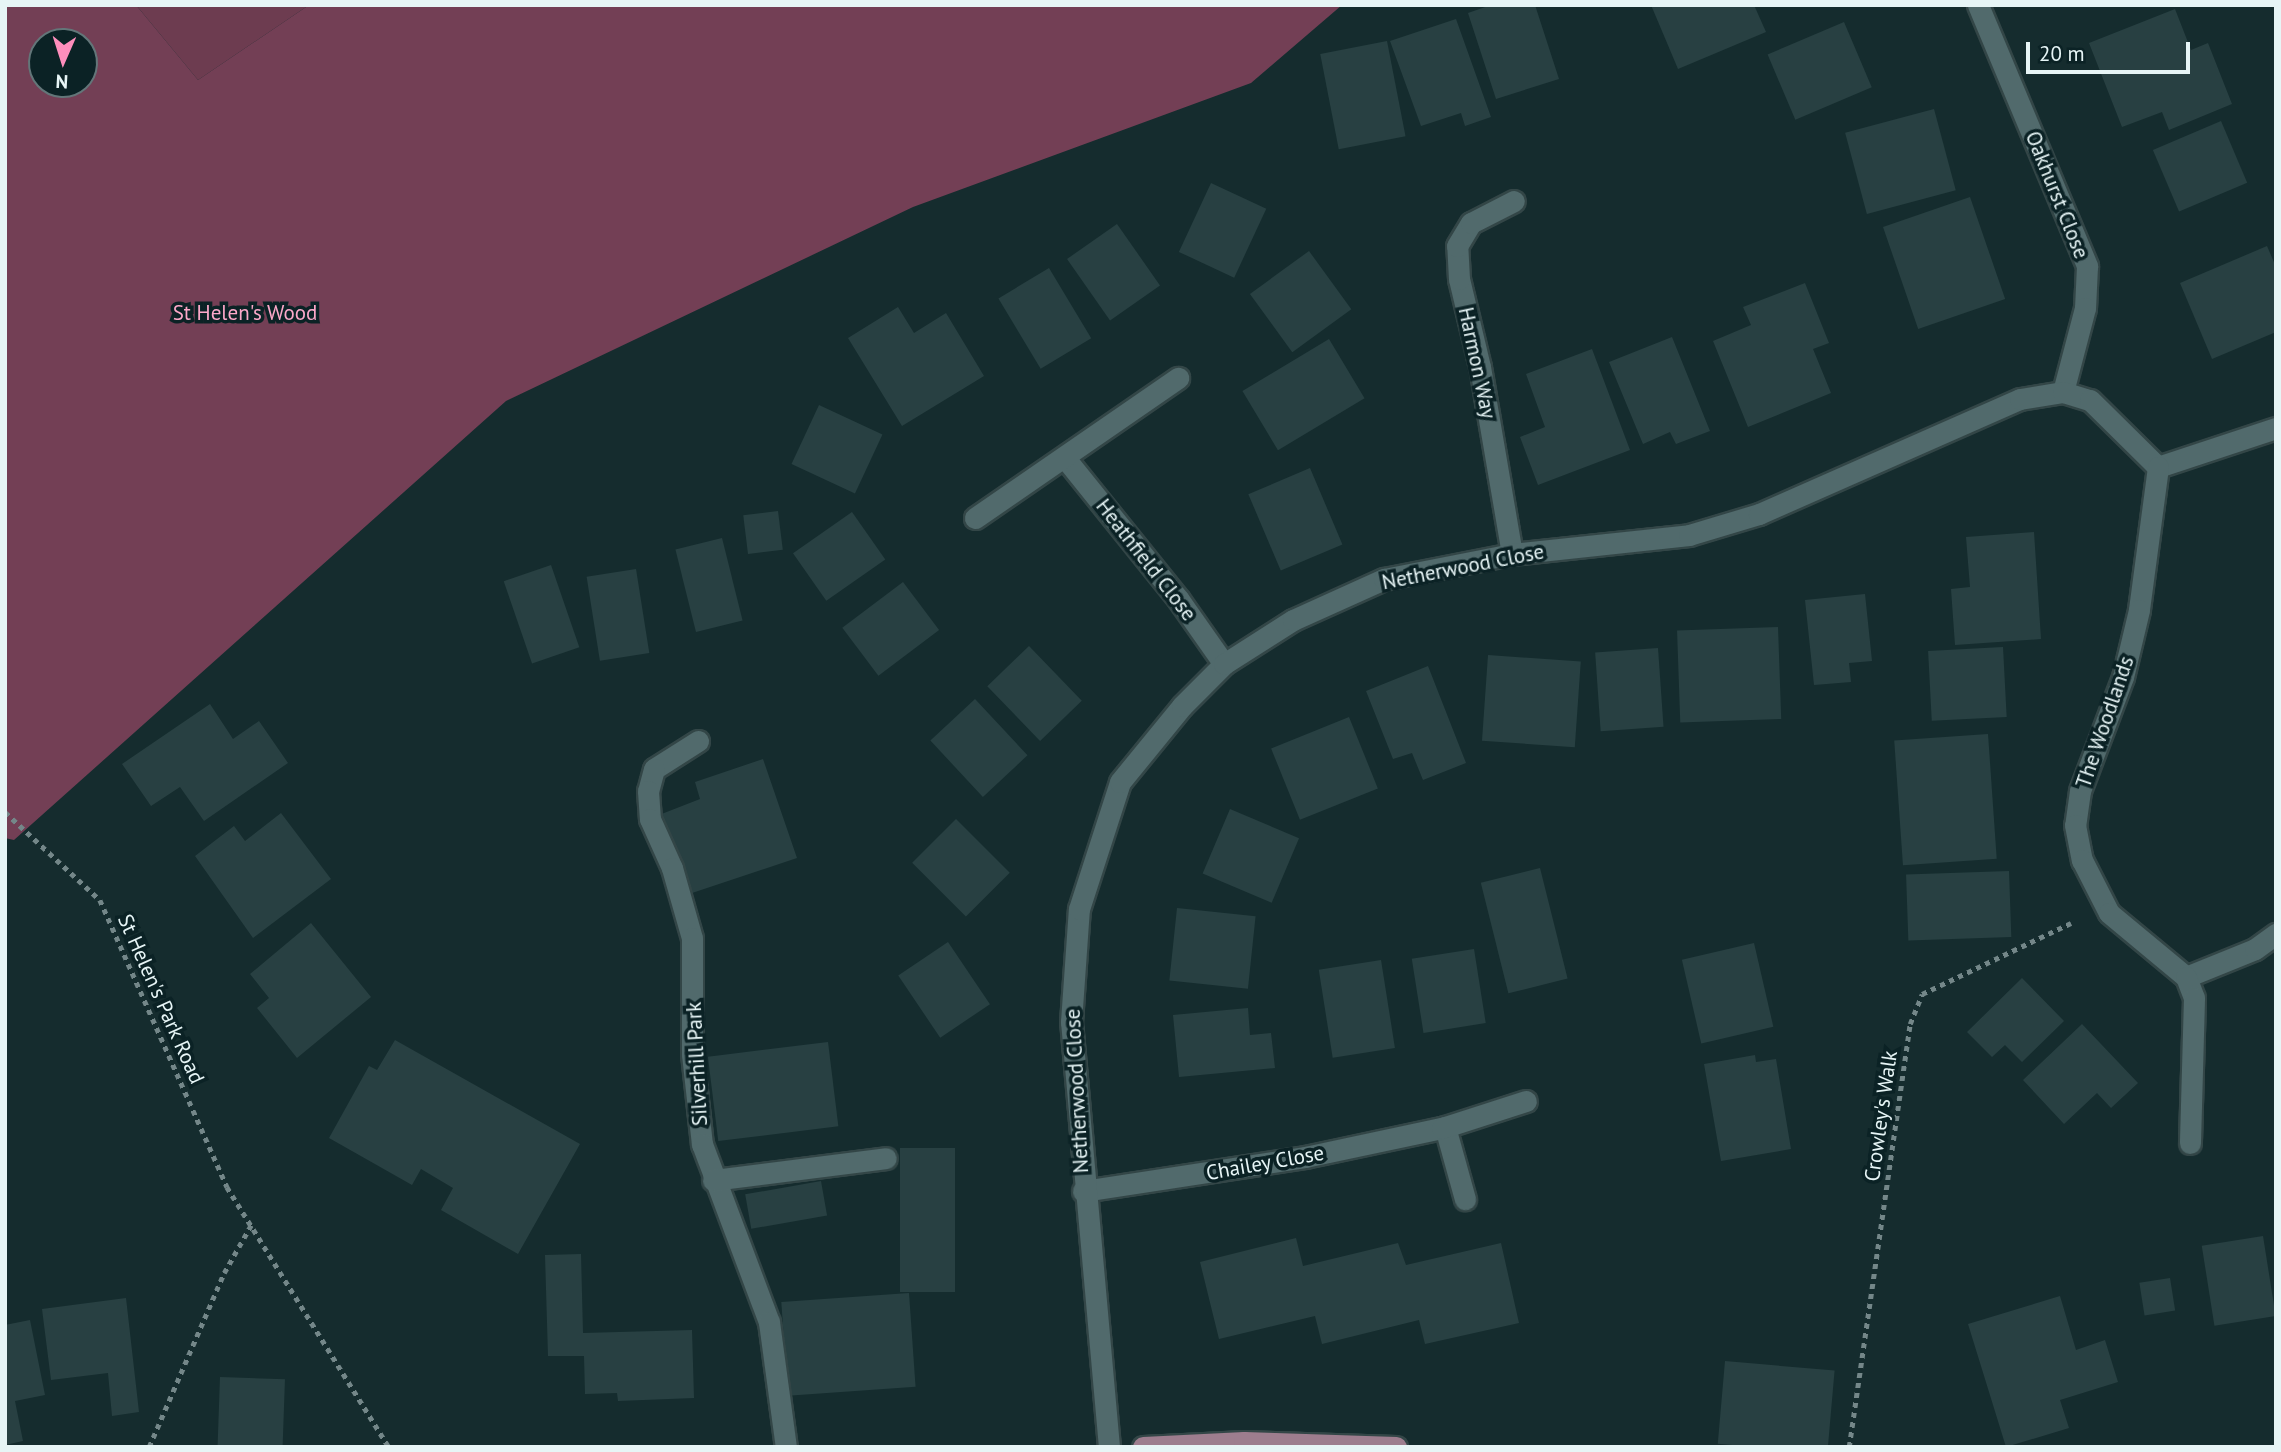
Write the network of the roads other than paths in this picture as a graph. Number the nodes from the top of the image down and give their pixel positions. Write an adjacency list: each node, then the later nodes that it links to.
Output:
1 (1978, 5): 4 (street, Oakhurst Close)
2 (1514, 201): 9 (street, Harmon Way)
3 (1178, 378): 6 (street)
4 (2063, 392): 7 (street); 9 (street, Netherwood Close)
5 (2276, 428): 7 (street)
6 (1065, 458): 8 (street); 10 (street, Heathfield Close)
7 (2158, 467): 13 (street, The Woodlands)
8 (975, 518)
9 (1512, 554): 10 (street, Netherwood Close)
10 (1224, 664): 19 (street, Netherwood Close)
11 (698, 741): 18 (street, Silverhill Park)
12 (2276, 934): 13 (street)
13 (2186, 977): 16 (street)
14 (1526, 1101): 15 (street, Chailey Close)
15 (1445, 1127): 19 (street, Chailey Close); 20 (street)
16 (2190, 1143)
17 (886, 1158): 18 (street)
18 (713, 1180): 21 (street, Silverhill Park)
19 (1083, 1191): 22 (street, Netherwood Close)
20 (1465, 1199)
21 (786, 1447)
22 (1109, 1447)
23 (1143, 1447): 24 (main road)
24 (1396, 1447)

